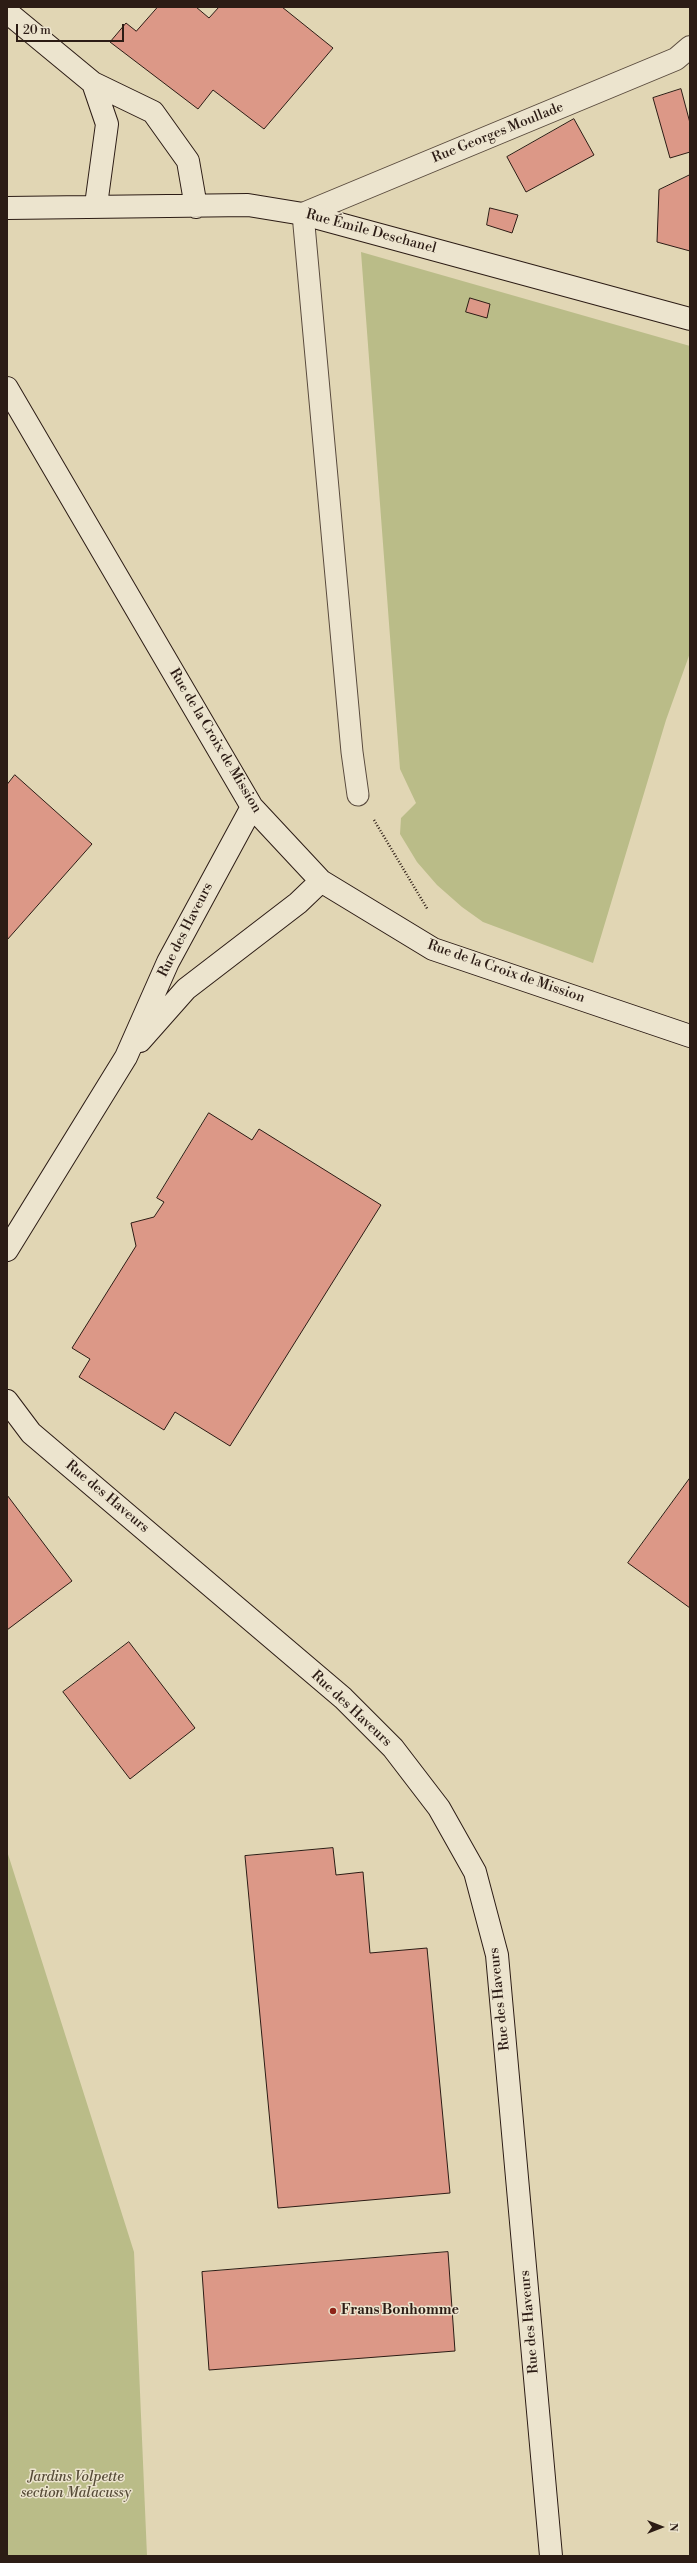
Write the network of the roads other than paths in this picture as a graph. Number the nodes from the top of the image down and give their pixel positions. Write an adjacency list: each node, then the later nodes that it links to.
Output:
1 (7, 12): 3 (street)
2 (690, 47): 7 (street, Rue Georges Moullade)
3 (94, 82): 4 (street); 5 (street)
4 (96, 205): 5 (street, Rue Émile Deschanel); 6 (street, Rue Émile Deschanel)
5 (196, 207): 7 (street, Rue Émile Deschanel)
6 (7, 208)
7 (302, 214): 8 (street, Rue Émile Deschanel); 10 (lane)
8 (690, 319)
9 (7, 388): 11 (street, Rue de la Croix de Mission)
10 (358, 795)
11 (252, 807): 12 (street, Rue de la Croix de Mission); 14 (street, Rue des Haveurs)
12 (321, 881): 13 (street, Rue de la Croix de Mission); 14 (street, Rue des Haveurs)
13 (690, 1036)
14 (126, 1056): 15 (street, Rue des Haveurs)
15 (7, 1250)
16 (7, 1401): 17 (street, Rue des Haveurs)
17 (551, 2556)

